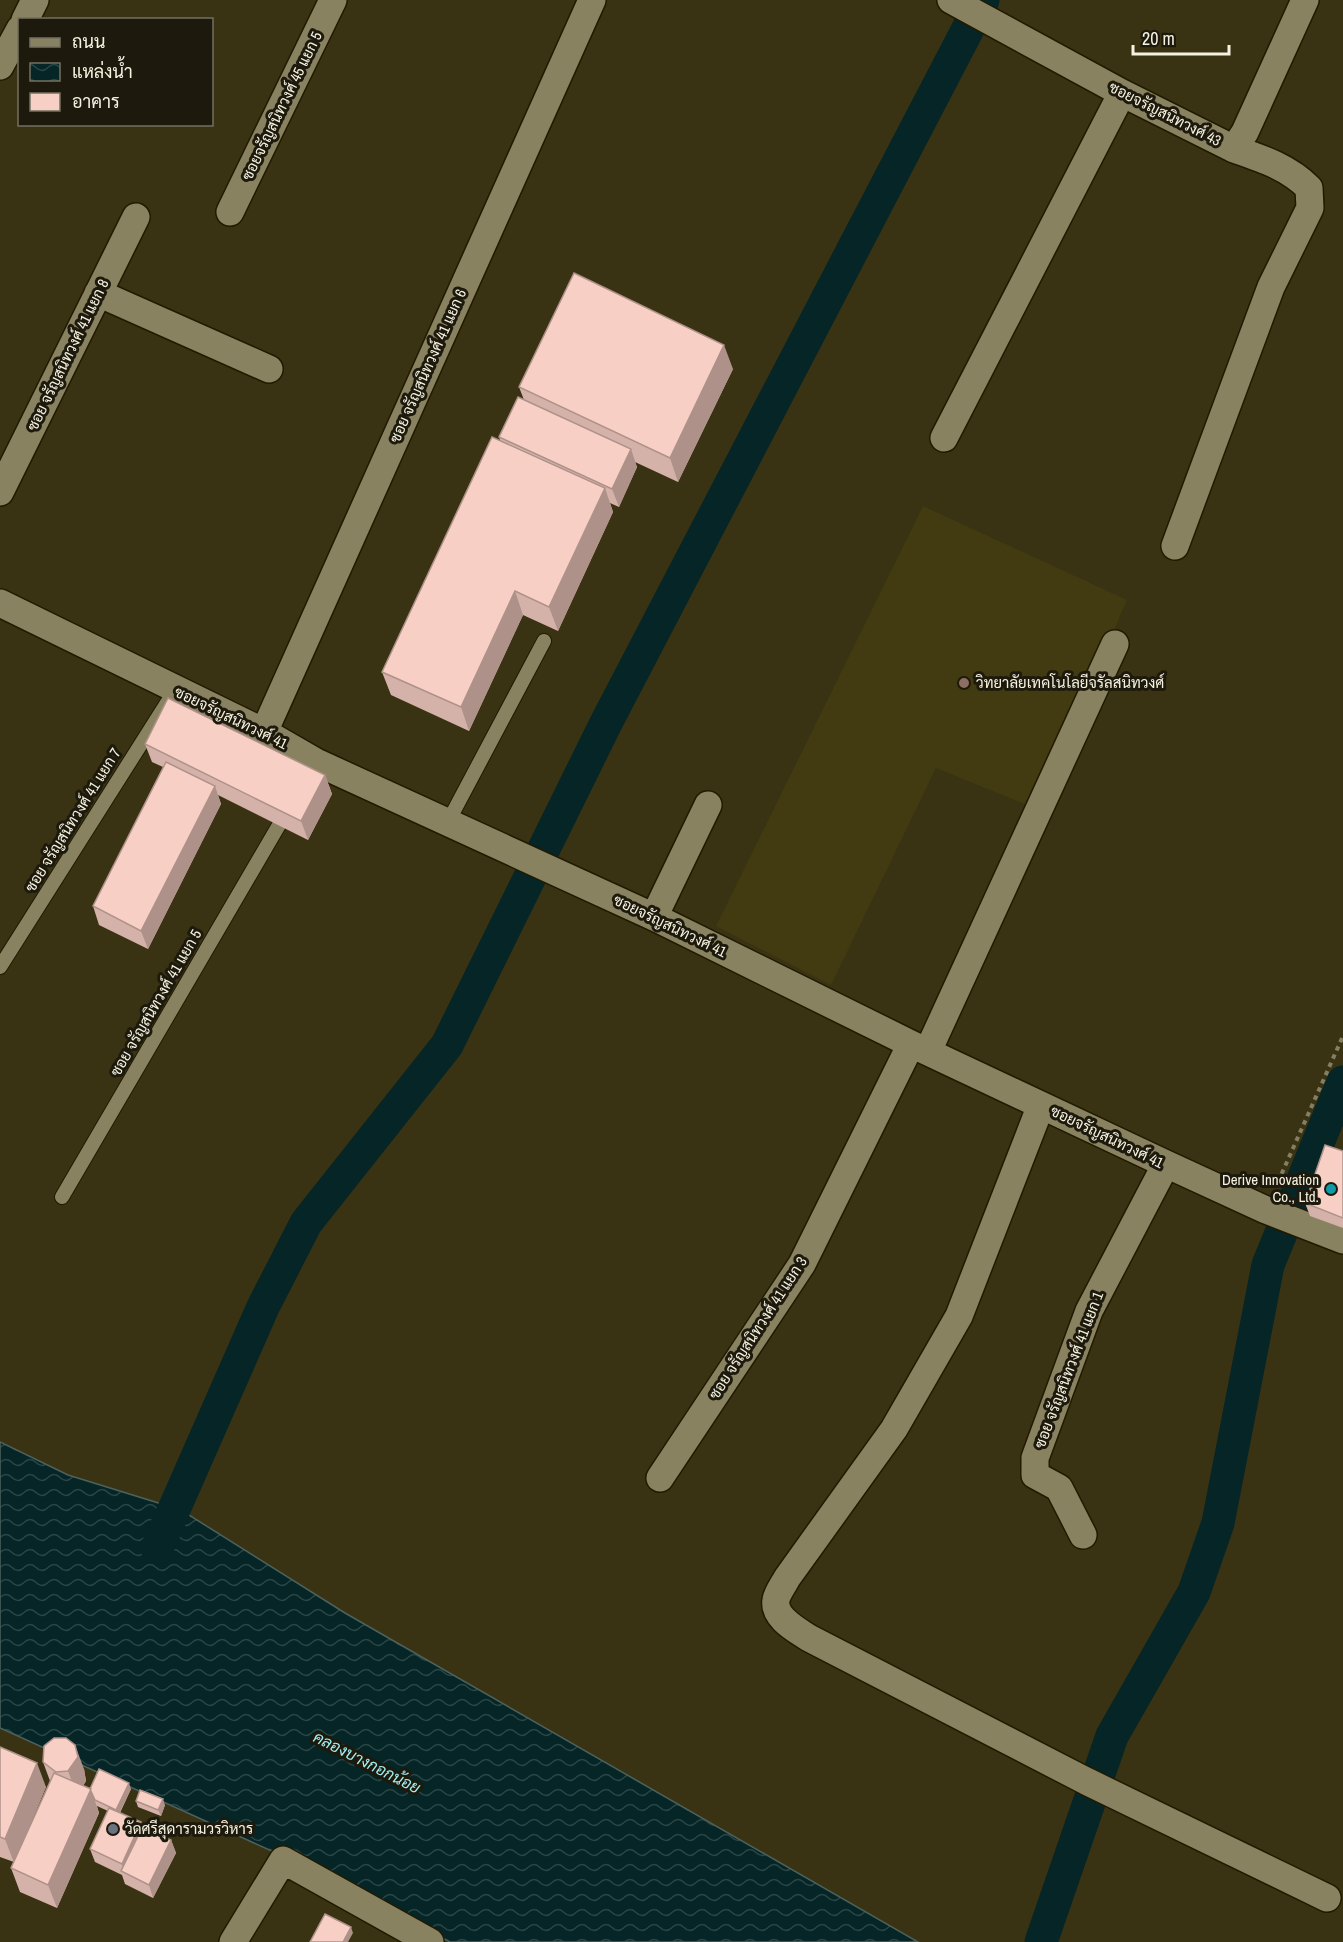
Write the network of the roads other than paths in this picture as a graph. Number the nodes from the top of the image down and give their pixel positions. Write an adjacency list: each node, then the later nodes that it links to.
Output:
1 (35, 0): 6 (street)
2 (333, 0): 11 (street, ซอยจรัญสนิทวงศ์ 45 แยก 5)
3 (592, 0): 22 (street, ซอย จรัญสนิทวงศ์ 41 แยก 6)
4 (951, 0): 9 (street, ซอยจรัญสนิทวงศ์ 43)
5 (1305, 0): 10 (street, ซอยจรัญสนิทวงศ์ 43)
6 (26, 18)
7 (18, 33): 8 (street)
8 (0, 66)
9 (1122, 93): 10 (street, ซอยจรัญสนิทวงศ์ 43); 15 (street)
10 (1234, 149): 17 (street)
11 (230, 212)
12 (136, 217): 13 (street, ซอย จรัญสนิทวงศ์ 41 แยก 8)
13 (98, 293): 14 (street); 16 (street, ซอย จรัญสนิทวงศ์ 41 แยก 8)
14 (269, 369)
15 (944, 438)
16 (0, 492)
17 (1175, 546)
18 (0, 603): 21 (street, ซอยจรัญสนิทวงศ์ 41)
19 (544, 641): 24 (lane)
20 (1115, 644): 28 (street, ซอย จรัญสนิทวงศ์ 41 แยก 3)
21 (175, 690): 22 (street, ซอยจรัญสนิทวงศ์ 41); 27 (lane, ซอย จรัญสนิทวงศ์ 41 แยก 7)
22 (264, 732): 24 (street, ซอยจรัญสนิทวงศ์ 41)
23 (708, 805): 26 (street)
24 (448, 822): 26 (street, ซอยจรัญสนิทวงศ์ 41)
25 (279, 825): 31 (lane, ซอย จรัญสนิทวงศ์ 41 แยก 5)
26 (654, 917): 28 (street, ซอยจรัญสนิทวงศ์ 41)
27 (0, 967)
28 (919, 1048): 29 (street, ซอยจรัญสนิทวงศ์ 41); 33 (street, ซอย จรัญสนิทวงศ์ 41 แยก 3)
29 (1041, 1105): 30 (street, ซอยจรัญสนิทวงศ์ 41); 35 (street)
30 (1166, 1164): 32 (street, ซอยจรัญสนิทวงศ์ 41); 34 (street, ซอย จรัญสนิทวงศ์ 41 แยก 1)
31 (62, 1197)
32 (1343, 1240)
33 (660, 1478)
34 (1083, 1535)
35 (1327, 1898)
36 (234, 1942): 37 (street)
37 (430, 1942)

